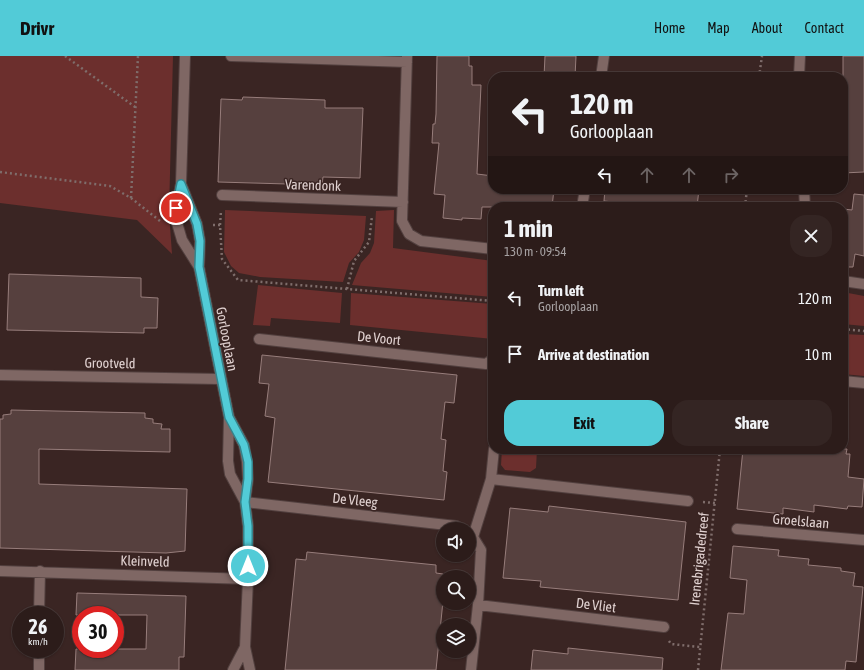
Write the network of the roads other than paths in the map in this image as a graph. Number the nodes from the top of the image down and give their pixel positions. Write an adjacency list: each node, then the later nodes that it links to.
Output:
1 (185, 56): 8 (street, Gorlooplaan)
2 (231, 56): 5 (street)
3 (604, 56): 6 (street)
4 (800, 56): 7 (street)
5 (407, 59): 10 (street)
6 (602, 72)
7 (799, 72)
8 (181, 184): 12 (street, Gorlooplaan); 12 (street, Gorlooplaan)
9 (222, 195): 10 (street, Varendonk)
10 (403, 202): 11 (street)
11 (488, 248)
12 (199, 267): 18 (street, Gorlooplaan)
13 (848, 282): 14 (street)
14 (864, 284)
15 (259, 339): 16 (street, De Voort)
16 (488, 362)
17 (0, 375): 18 (street, Grootveld)
18 (220, 379): 21 (street, Gorlooplaan)
19 (848, 381): 20 (street)
20 (864, 383)
21 (229, 417): 25 (street, Gorlooplaan); 25 (street, Gorlooplaan)
22 (494, 454): 23 (street)
23 (491, 479): 24 (street); 26 (street)
24 (688, 501)
25 (245, 502): 27 (street, De Vleeg); 33 (street, Gorlooplaan)
26 (476, 522)
27 (436, 524)
28 (737, 529): 29 (street, Groelslaan)
29 (864, 540)
30 (476, 542): 34 (street)
31 (0, 570): 32 (street, Kleinveld)
32 (40, 571): 33 (street, Kleinveld); 35 (street)
33 (248, 579): 37 (street, Gorlooplaan)
34 (478, 605): 36 (street, De Vliet); 42 (street)
35 (40, 606)
36 (664, 627)
37 (245, 647): 40 (street, Gorlooplaan); 41 (street, Gorlooplaan)
38 (39, 658): 39 (street)
39 (39, 670)
40 (232, 670)
41 (250, 670)
42 (471, 670)

